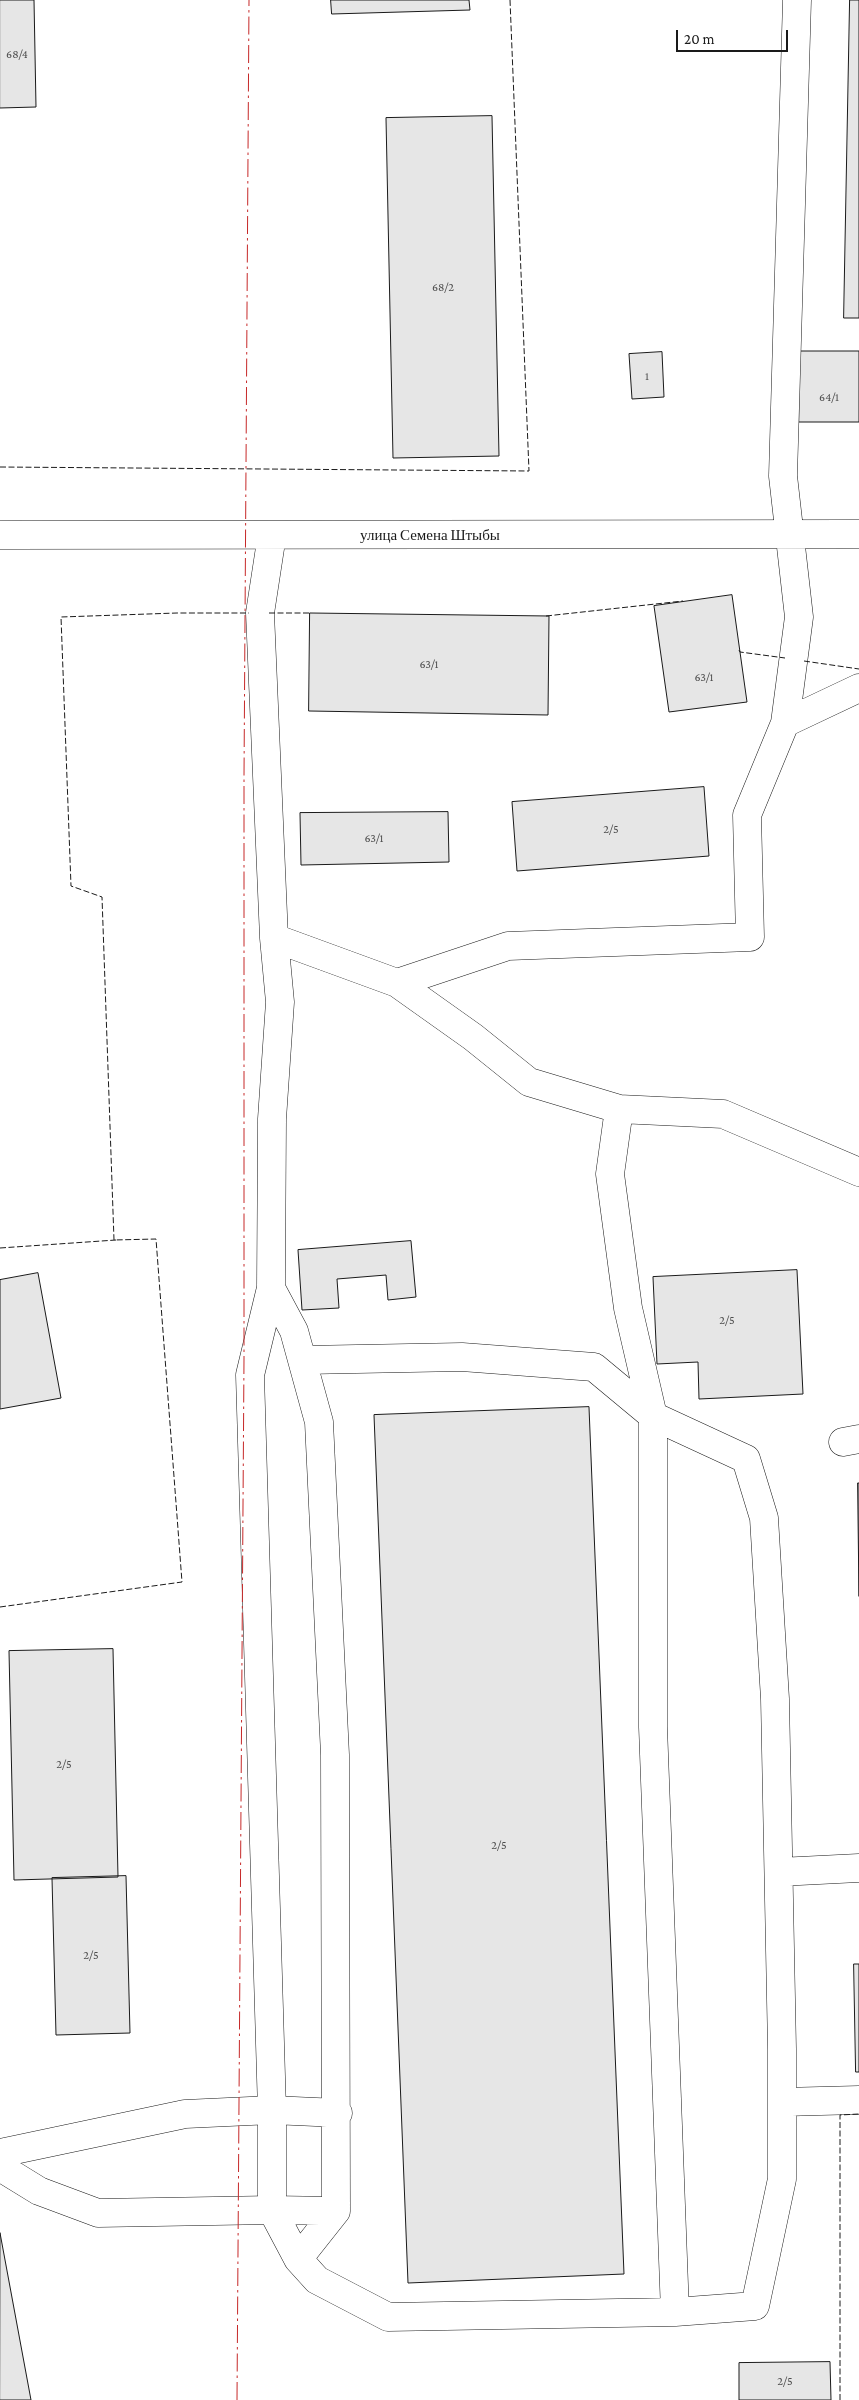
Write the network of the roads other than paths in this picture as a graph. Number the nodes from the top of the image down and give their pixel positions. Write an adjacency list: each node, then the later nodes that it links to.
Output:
1 (797, 0): 5 (street)
2 (859, 534): 5 (street, улица Семена Штыбы)
3 (0, 535): 4 (street, улица Семена Штыбы)
4 (272, 535): 5 (street, улица Семена Штыбы); 8 (street)
5 (788, 535): 7 (street)
6 (859, 688): 7 (street)
7 (786, 723): 9 (street)
8 (274, 938): 9 (street); 12 (street)
9 (398, 983): 10 (street)
10 (618, 1109): 11 (street); 14 (street)
11 (859, 1172)
12 (270, 1288): 13 (street); 19 (street)
13 (304, 1360): 14 (street); 20 (street)
14 (653, 1416): 16 (street); 26 (street)
15 (859, 1868): 16 (street)
16 (778, 1872): 18 (street)
17 (859, 2100): 18 (street)
18 (782, 2102): 26 (street)
19 (272, 2110): 20 (street); 21 (street); 23 (street)
20 (338, 2113): 24 (street)
21 (0, 2153)
22 (0, 2167): 23 (street)
23 (272, 2210): 24 (street); 25 (street)
24 (336, 2211): 25 (street)
25 (298, 2259): 26 (street)
26 (675, 2312)

